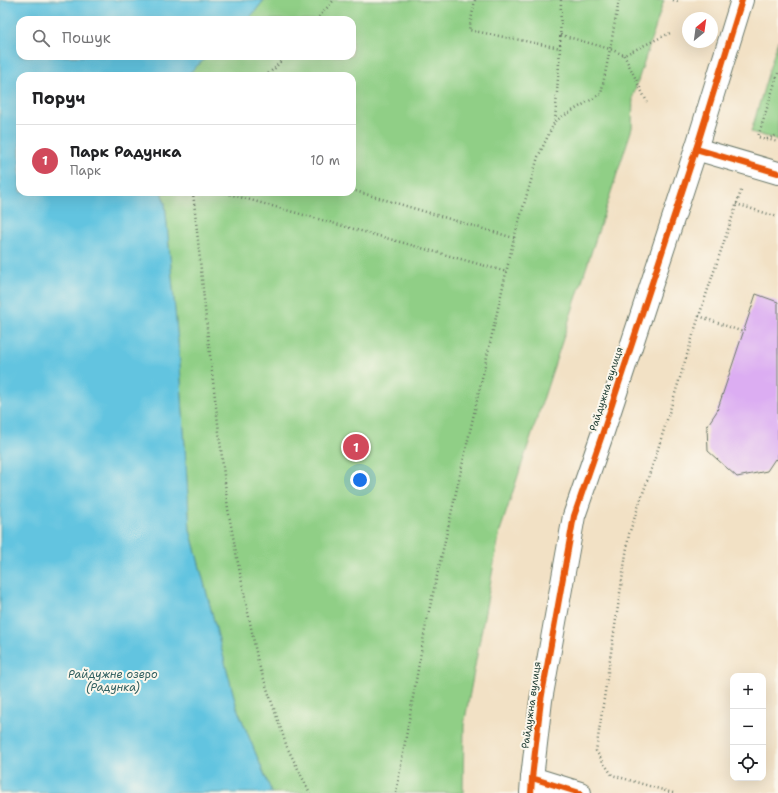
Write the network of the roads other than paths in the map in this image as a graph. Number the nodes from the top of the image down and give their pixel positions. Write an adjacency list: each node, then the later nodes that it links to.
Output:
1 (742, 0): 2 (street, Райдужна вулиця)
2 (696, 149): 3 (street); 4 (street, Райдужна вулиця)
3 (778, 173)
4 (532, 786): 5 (street)
5 (580, 793)

